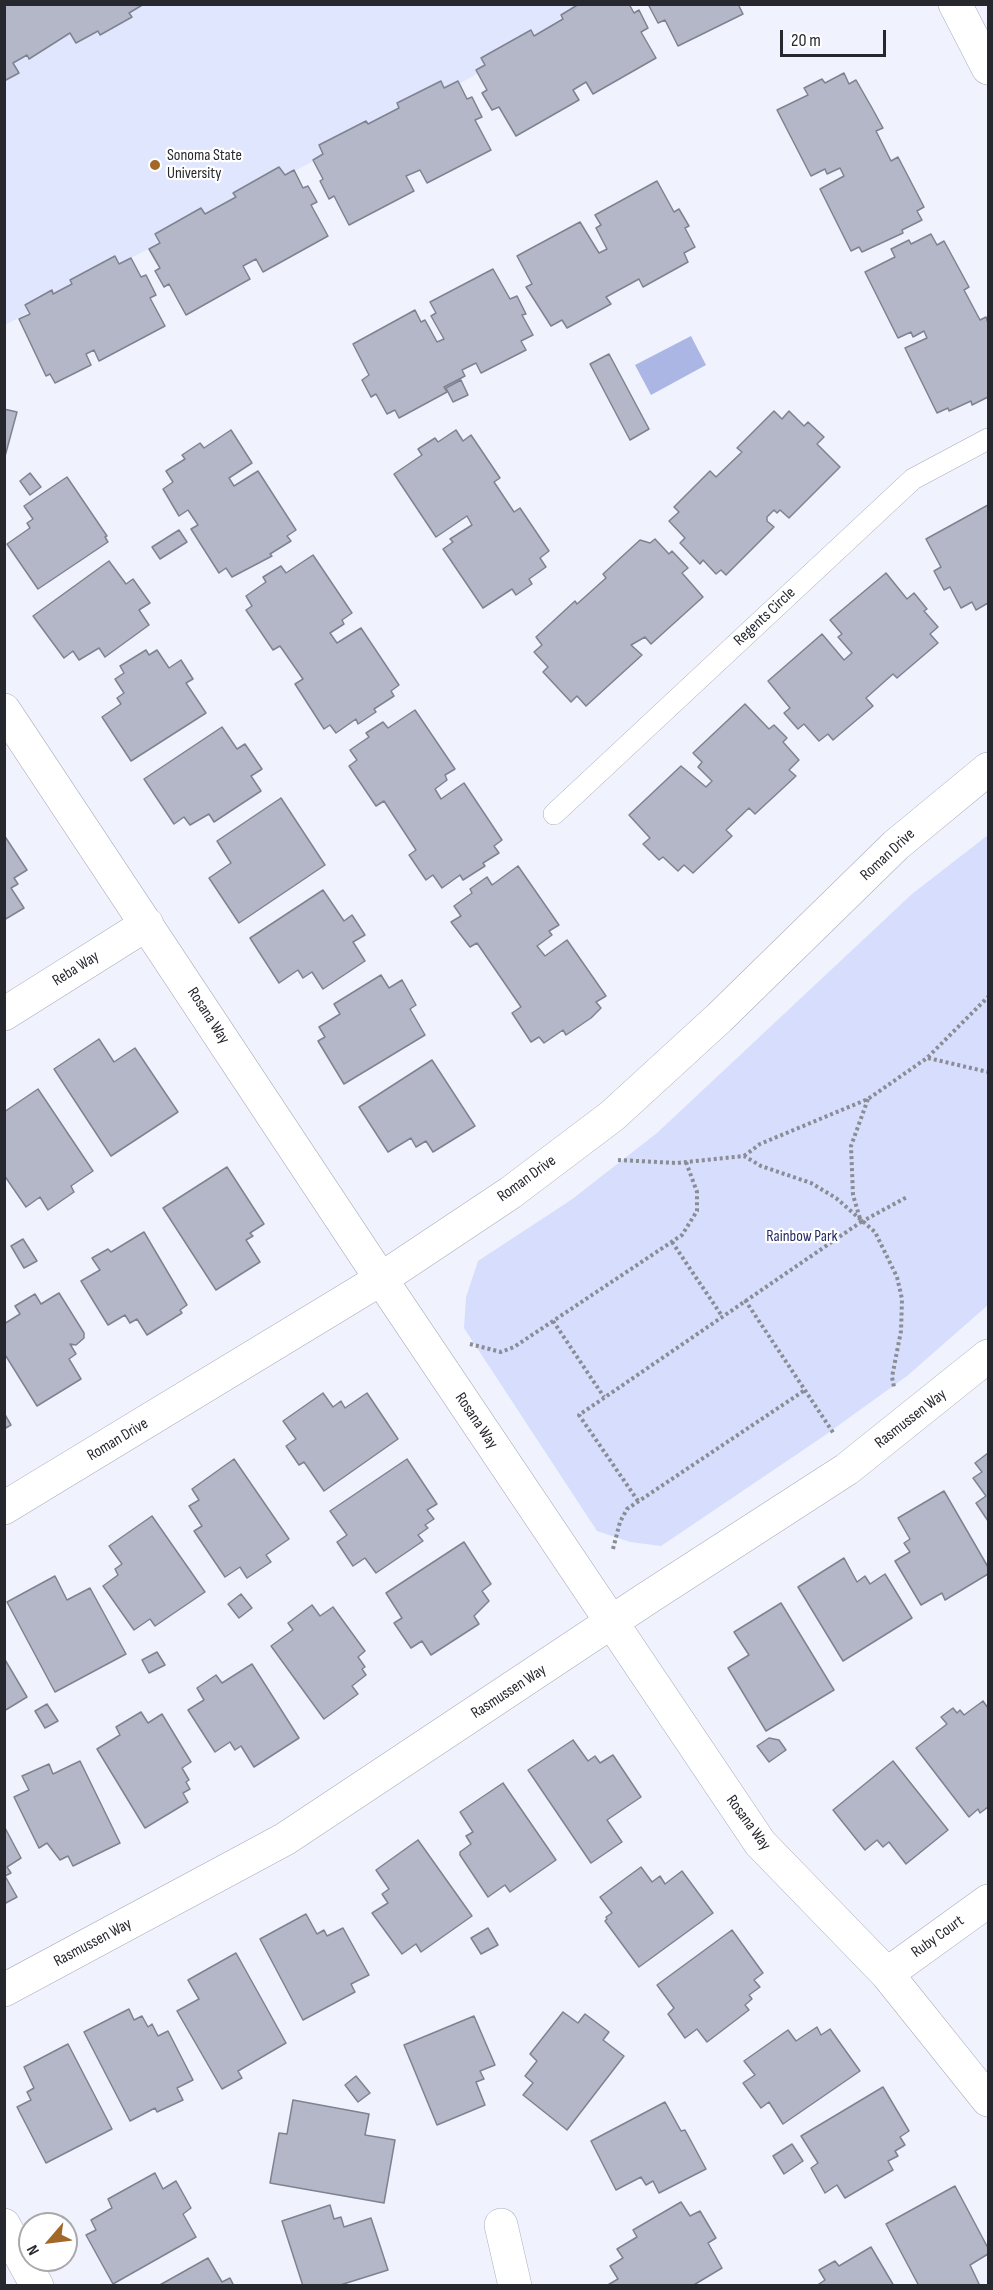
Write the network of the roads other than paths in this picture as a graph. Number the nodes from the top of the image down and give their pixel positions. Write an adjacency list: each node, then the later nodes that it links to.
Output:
1 (955, 4): 2 (street)
2 (988, 68)
3 (988, 440): 6 (lane, Regents Circle)
4 (4, 710): 7 (street, Rosana Way)
5 (988, 769): 9 (street, Roman Drive)
6 (554, 814)
7 (147, 924): 8 (street, Reba Way); 9 (street, Rosana Way)
8 (4, 1014)
9 (381, 1279): 11 (street, Roman Drive); 12 (street, Rosana Way)
10 (988, 1356): 12 (street, Rasmussen Way)
11 (4, 1508)
12 (611, 1623): 14 (street, Rosana Way); 15 (street, Rasmussen Way)
13 (988, 1900): 14 (street, Ruby Court)
14 (887, 1974): 16 (street, Rosana Way)
15 (4, 1990)
16 (988, 2100)
17 (4, 2225): 19 (street)
18 (501, 2225): 20 (street)
19 (37, 2286)
20 (515, 2286)

